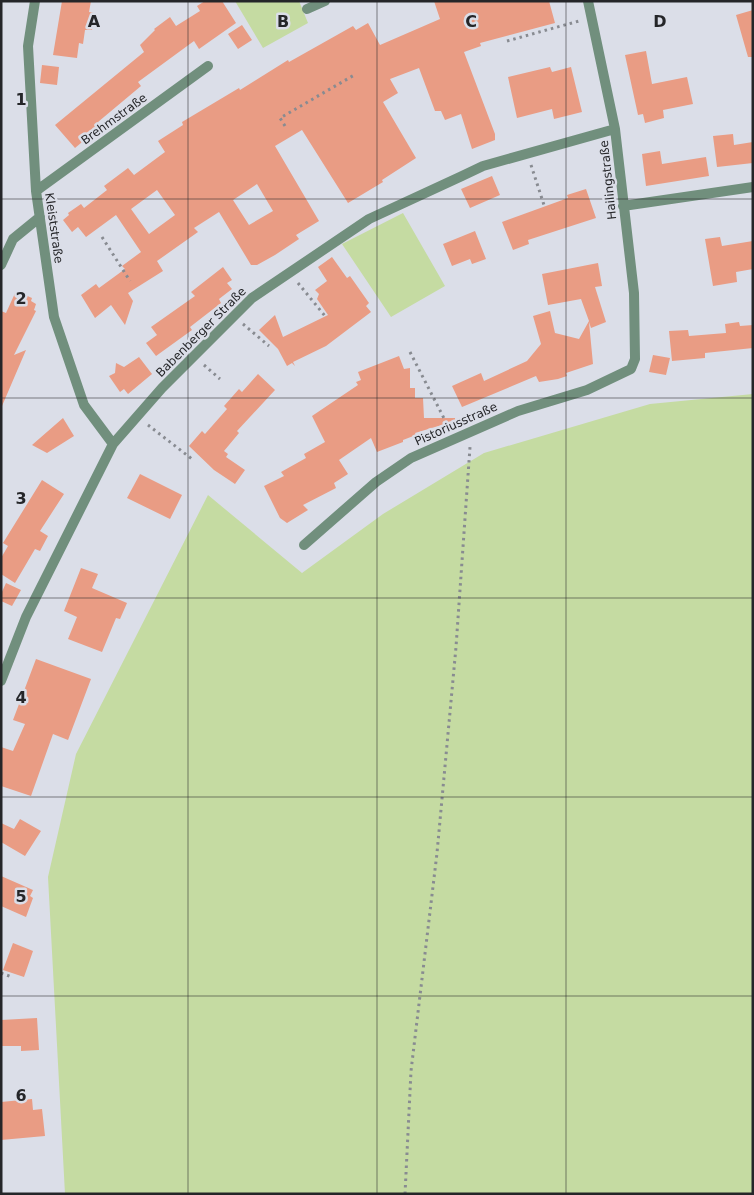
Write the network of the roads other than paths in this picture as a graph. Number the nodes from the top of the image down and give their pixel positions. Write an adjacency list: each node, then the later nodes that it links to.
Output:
1 (35, 1): 8 (street, Kleiststraße)
2 (325, 1): 4 (street)
3 (588, 1): 6 (street, Hailingstraße)
4 (307, 9)
5 (208, 66): 8 (street, Brehmstraße)
6 (615, 128): 9 (street, Hailingstraße); 13 (street, Babenberger Straße)
7 (753, 187): 9 (street)
8 (36, 191): 10 (street, Kleiststraße)
9 (623, 206): 12 (street, Hailingstraße)
10 (40, 217): 11 (street); 13 (street, Kleiststraße)
11 (1, 265)
12 (635, 359): 14 (street, Pistoriusstraße)
13 (113, 444): 15 (street, Babenberger Straße)
14 (304, 545)
15 (1, 681)

